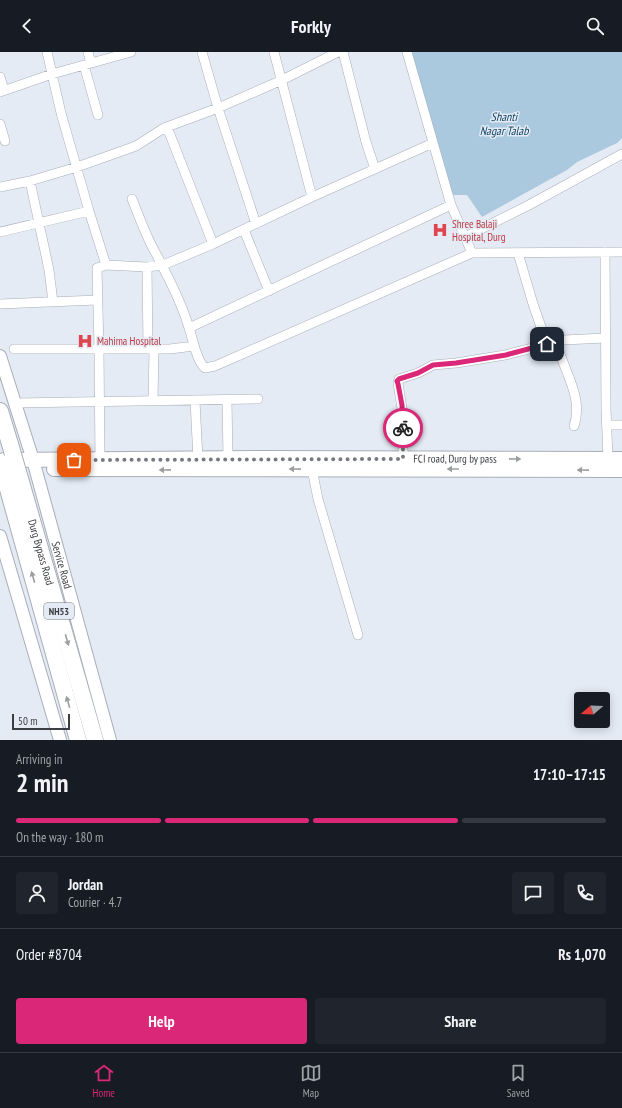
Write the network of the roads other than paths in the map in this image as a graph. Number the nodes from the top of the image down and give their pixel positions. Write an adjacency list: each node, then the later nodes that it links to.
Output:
1 (47, 52): 10 (street)
2 (88, 52): 9 (street)
3 (131, 52): 9 (street)
4 (202, 52): 14 (street)
5 (274, 52): 12 (street)
6 (338, 52): 12 (street)
7 (343, 52): 22 (street)
8 (407, 52): 19 (street)
9 (88, 64): 10 (street); 15 (street)
10 (52, 74): 13 (street); 21 (street)
11 (0, 76): 13 (street)
12 (282, 80): 14 (street); 25 (street)
13 (2, 91)
14 (218, 108): 17 (street); 30 (street)
15 (98, 116)
16 (0, 124): 18 (street)
17 (167, 127): 21 (street); 34 (street)
18 (5, 141)
19 (433, 143): 22 (street); 27 (street)
20 (622, 154): 33 (street)
21 (77, 167): 23 (street); 28 (street)
22 (375, 169): 25 (street)
23 (30, 181): 24 (street); 29 (street)
24 (0, 187)
25 (312, 197): 30 (street)
26 (132, 199): 40 (street)
27 (452, 205): 33 (street); 42 (street)
28 (89, 211): 29 (street); 39 (street)
29 (39, 223): 32 (street); 44 (street)
30 (256, 224): 31 (street)
31 (244, 230): 34 (street); 42 (street)
32 (0, 232)
33 (465, 237): 38 (street)
34 (213, 244): 40 (street)
35 (518, 252): 36 (street); 38 (street); 49 (street)
36 (605, 252): 37 (street); 47 (street)
37 (622, 252)
38 (472, 253): 50 (street)
39 (106, 265): 41 (street); 43 (street)
40 (163, 265): 41 (street); 46 (street)
41 (147, 267): 53 (street)
42 (269, 291): 46 (street)
43 (98, 300): 44 (street); 52 (street)
44 (53, 302): 45 (street)
45 (0, 304)
46 (189, 328): 50 (street)
47 (605, 338): 48 (street); 62 (street)
48 (556, 341): 49 (street); 64 (street)
49 (547, 344): 71 (street)
50 (194, 346): 53 (street)
51 (14, 349): 52 (street)
52 (99, 349): 53 (street); 59 (street)
53 (151, 349): 57 (street)
54 (0, 356): 60 (street, Service Road)
55 (258, 399): 56 (street)
56 (227, 400): 58 (street); 65 (street)
57 (153, 401): 58 (street); 59 (street)
58 (195, 401): 66 (street)
59 (100, 402): 60 (street); 70 (street)
60 (15, 403): 72 (street, Service Road)
61 (0, 411): 75 (highway, Durg Bypass Road / NH53, bridge)
62 (607, 425): 63 (street); 67 (street)
63 (622, 425)
64 (574, 426)
65 (228, 458): 66 (main road, FCI road, Durg by pass); 71 (main road, FCI road, Durg by pass)
66 (198, 459): 70 (main road, FCI road, Durg by pass)
67 (608, 459): 68 (main road, FCI road, Durg by pass); 71 (main road, FCI road, Durg by pass, one-way to 67)
68 (622, 459)
69 (0, 461): 72 (main road, FCI road, Durg by pass); 75 (highway, Durg Bypass Road / NH53, bridge)
70 (100, 464): 72 (main road, FCI road, Durg by pass); 73 (main road, FCI road, Durg by pass, one-way to 70)
71 (403, 464): 73 (main road, FCI road, Durg by pass); 74 (main road, FCI road, Durg by pass, one-way to 71)
72 (34, 465): 75 (main road, FCI road, Durg by pass); 81 (street, Service Road)
73 (312, 469): 77 (street)
74 (622, 470)
75 (9, 478): 79 (highway, Durg Bypass Road / NH53, one-way to 75); 80 (highway, Durg Bypass Road / NH53, one-way to 80)
76 (0, 536): 78 (street)
77 (358, 635)
78 (60, 740)
79 (78, 740)
80 (95, 740)
81 (110, 740)

